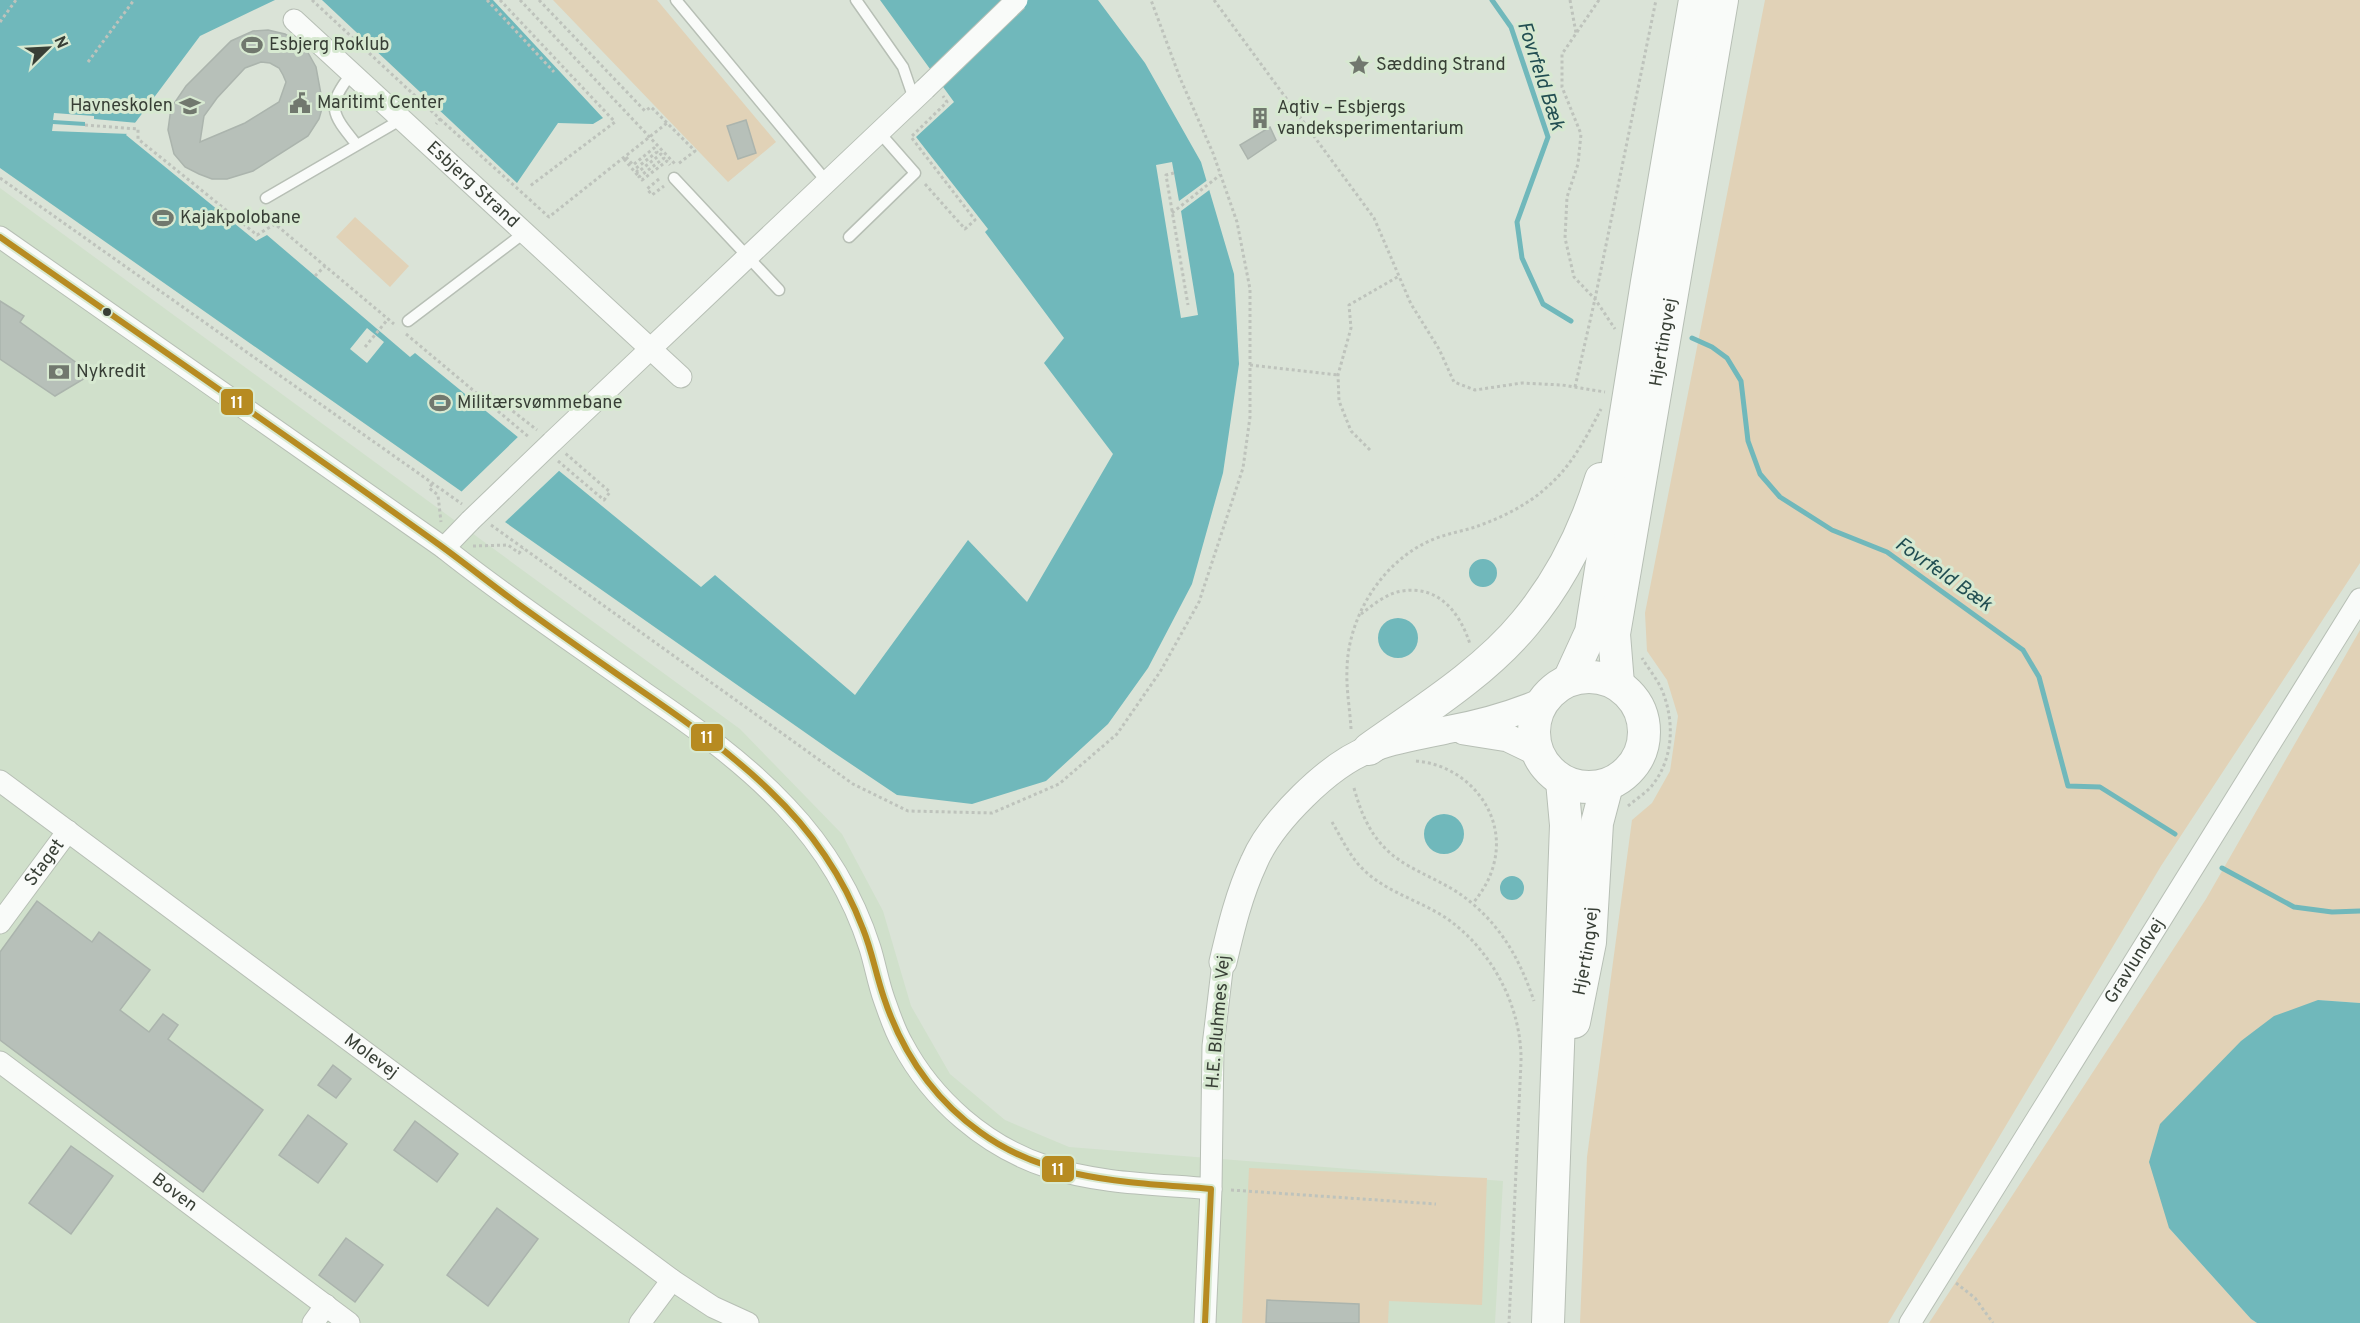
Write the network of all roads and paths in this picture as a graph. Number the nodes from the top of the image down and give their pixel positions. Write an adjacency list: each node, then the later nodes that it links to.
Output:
1 (16, 0): 19 (path)
2 (134, 0): 21 (path)
3 (312, 0): 26 (path)
4 (487, 0): 22 (path)
5 (500, 0): 46 (path)
6 (520, 0): 30 (path)
7 (539, 0): 27 (path)
8 (676, 0): 45 (lane)
9 (856, 0): 24 (lane)
10 (1017, 0): 24 (street, bridge)
11 (1151, 0): 41 (path)
12 (1214, 0): 55 (path)
13 (1570, 0): 20 (path)
14 (1599, 0): 20 (path)
15 (1656, 0): 58 (path)
16 (1695, 0): 56 (main road, Hjertingvej)
17 (1722, 0): 86 (main road, Hjertingvej)
18 (294, 20): 23 (street, Esbjerg Strand)
19 (0, 22)
20 (1576, 33): 58 (path)
21 (88, 62)
22 (554, 72)
23 (352, 73): 25 (street, Esbjerg Strand); 32 (lane)
24 (926, 94): 29 (street); 39 (path)
25 (402, 119): 31 (street, Esbjerg Strand); 32 (lane)
26 (440, 119): 31 (path); 36 (path)
27 (667, 123): 30 (path); 42 (path)
28 (85, 125): 53 (path)
29 (879, 132): 39 (lane); 45 (street)
30 (651, 137): 33 (path); 36 (path)
31 (422, 138): 49 (street, Esbjerg Strand)
32 (357, 145): 47 (lane)
33 (658, 145): 34 (path); 35 (path)
34 (654, 148): 36 (path); 38 (path)
35 (666, 157): 37 (path); 38 (path); 42 (path)
36 (625, 158): 38 (path)
37 (671, 159)
38 (634, 169): 42 (path)
39 (915, 173): 51 (lane)
40 (1174, 173): 48 (path)
41 (1220, 176): 48 (path); 67 (path)
42 (639, 177)
43 (669, 177): 43 (path); 52 (lane)
44 (0, 178): 76 (path)
45 (827, 182): 52 (street)
46 (530, 186)
47 (266, 198)
48 (1172, 213): 59 (path)
49 (524, 233): 61 (lane); 66 (street, Esbjerg Strand)
50 (0, 237): 79 (street)
51 (849, 237)
52 (747, 257): 57 (lane); 66 (street)
53 (324, 266): 54 (path); 60 (path)
54 (315, 276)
55 (1399, 276): 68 (path); 70 (path)
56 (1647, 282): 85 (main road, Hjertingvej); 89 (main road)
57 (779, 290)
58 (1595, 299): 63 (path); 70 (path)
59 (1188, 305)
60 (388, 319): 62 (path); 65 (path)
61 (408, 321)
62 (397, 327)
63 (1616, 330)
64 (406, 334): 73 (path)
65 (365, 347)
66 (651, 349): 69 (street, Esbjerg Strand); 74 (street)
67 (1250, 365): 68 (path); 80 (path)
68 (1338, 375): 75 (path)
69 (681, 377)
70 (1575, 387): 71 (path)
71 (1605, 392)
72 (1598, 428): 82 (path)
73 (531, 439)
74 (551, 448): 77 (path); 78 (street, bridge)
75 (1370, 450)
76 (433, 483): 78 (path); 79 (path)
77 (604, 500)
78 (475, 517): 79 (street); 80 (path)
79 (444, 548): 80 (path); 104 (street)
80 (523, 548)
81 (2360, 599): 106 (street, Gravlundvej)
82 (1359, 615): 83 (path); 89 (path)
83 (1470, 646)
84 (1638, 653): 95 (path)
85 (1569, 680): 86 (main road); 87 (main road)
86 (1618, 684): 95 (main road)
87 (1542, 702): 88 (street, H.E. Bluhmes Vej); 90 (main road)
88 (1448, 730): 89 (street, H.E. Bluhmes Vej); 90 (street, H.E. Bluhmes Vej)
89 (1360, 739): 100 (street, H.E. Bluhmes Vej)
90 (1537, 752): 93 (main road)
91 (1408, 760): 98 (path)
92 (0, 781): 97 (street, Molevej)
93 (1562, 781): 95 (main road); 103 (main road, Hjertingvej)
94 (1354, 788): 98 (path)
95 (1617, 796): 103 (main road, Hjertingvej)
96 (1332, 822): 114 (path)
97 (68, 831): 99 (street, Staget); 107 (street, Molevej)
98 (1473, 903): 101 (path)
99 (0, 923)
100 (1223, 962): 104 (street, H.E. Bluhmes Vej)
101 (1534, 1002)
102 (0, 1062): 108 (street, Boven)
103 (1556, 1118): 115 (main road, Hjertingvej)
104 (1211, 1189): 105 (path); 113 (street, H.E. Bluhmes Vej)
105 (1436, 1204)
106 (1942, 1272): 116 (street, Gravlundvej); 117 (path)
107 (672, 1281): 111 (street); 112 (street, Molevej)
108 (326, 1305): 109 (street); 110 (street, Boven)
109 (313, 1323)
110 (349, 1323)
111 (640, 1323)
112 (748, 1323)
113 (1205, 1323)
114 (1509, 1323)
115 (1548, 1323)
116 (1910, 1323)
117 (1993, 1323)

